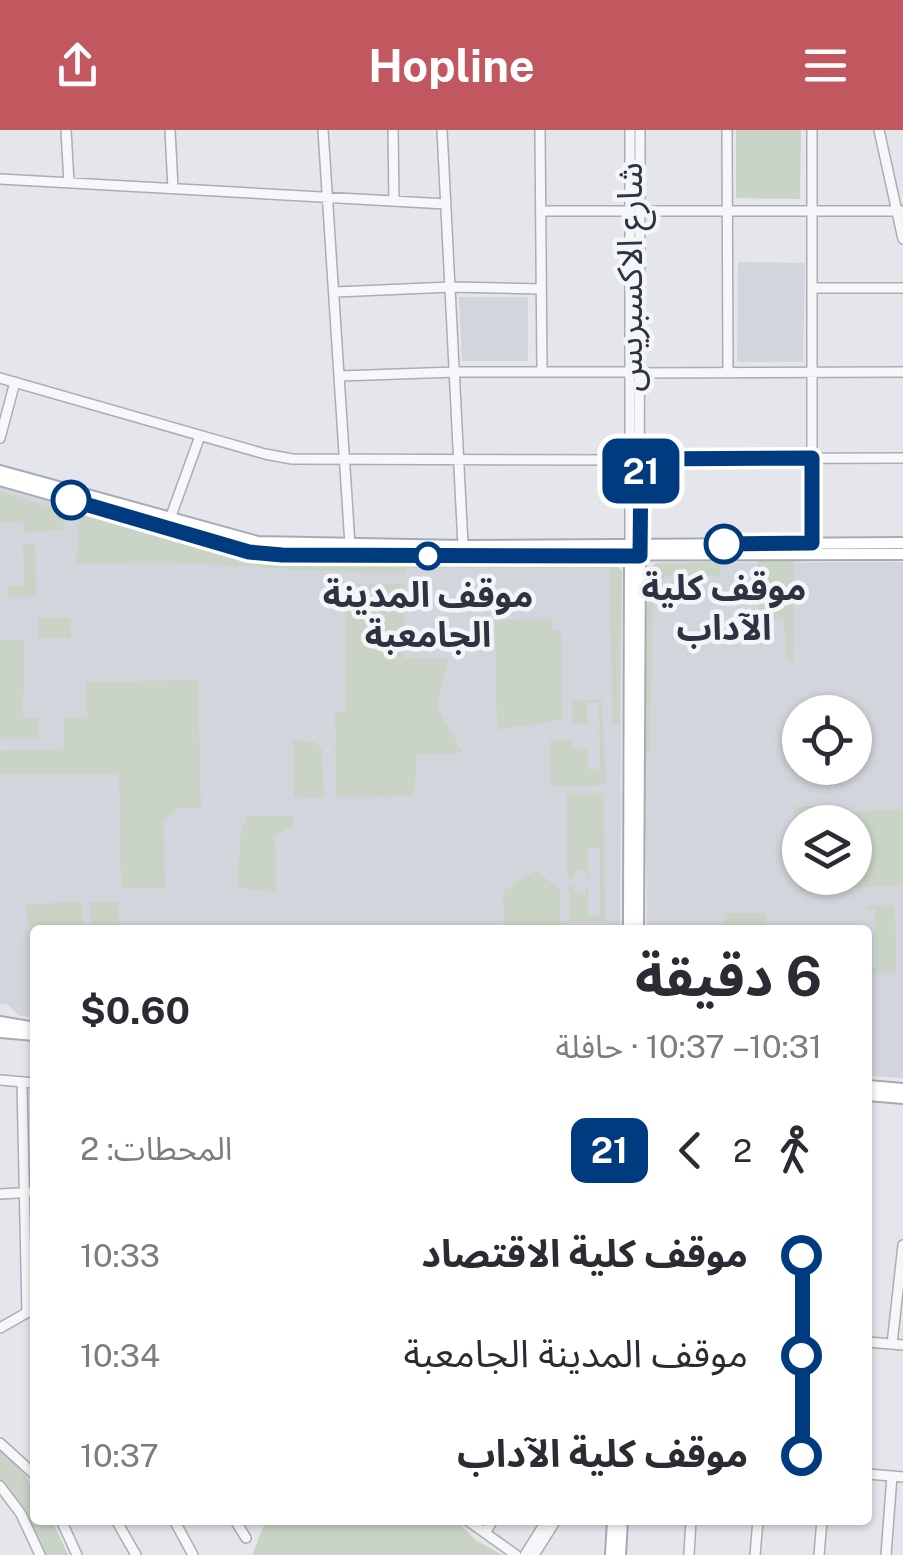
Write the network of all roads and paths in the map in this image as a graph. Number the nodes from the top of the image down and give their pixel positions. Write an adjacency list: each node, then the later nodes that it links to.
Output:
1 (66, 130): 13 (street)
2 (170, 130): 14 (street)
3 (324, 130): 15 (street)
4 (393, 130): 16 (street)
5 (442, 130): 17 (street)
6 (540, 130): 18 (street)
7 (630, 130): 19 (street, شارع الاكسبريس)
8 (640, 130): 19 (street)
9 (727, 130): 20 (street)
10 (812, 130): 21 (street)
11 (879, 130): 22 (street)
12 (0, 179): 13 (street)
13 (69, 183): 14 (street)
14 (173, 188): 15 (street)
15 (328, 196): 16 (street); 28 (street)
16 (394, 201): 17 (street)
17 (446, 204): 24 (street)
18 (541, 211): 19 (street); 27 (street)
19 (635, 211): 20 (street); 33 (street)
20 (728, 211): 21 (street); 34 (street)
21 (812, 211): 22 (street); 25 (street)
22 (900, 211): 23 (street)
23 (903, 239)
24 (450, 287): 27 (street); 28 (street); 29 (street)
25 (812, 288): 26 (street); 31 (street)
26 (903, 288)
27 (542, 289): 30 (street)
28 (335, 292): 35 (street)
29 (455, 372): 30 (street); 35 (street); 44 (street)
30 (542, 372): 33 (street)
31 (812, 372): 32 (street); 34 (street); 40 (street)
32 (903, 372)
33 (636, 373): 34 (street); 43 (street)
34 (728, 373)
35 (340, 376): 42 (street)
36 (0, 378): 37 (street)
37 (15, 382): 38 (street); 39 (street)
38 (200, 436): 42 (street); 47 (street)
39 (0, 438)
40 (812, 458): 41 (street); 43 (street); 49 (street)
41 (903, 458)
42 (346, 459): 44 (street); 50 (street)
43 (636, 459): 44 (street); 53 (street)
44 (460, 460): 51 (street)
45 (0, 471): 47 (main road)
46 (0, 480): 52 (main road)
47 (171, 516): 50 (main road)
48 (903, 542): 49 (main road)
49 (812, 543): 53 (main road)
50 (350, 545): 52 (main road)
51 (463, 546): 52 (main road); 53 (main road)
52 (412, 550): 53 (main road)
53 (635, 550): 54 (main road); 55 (main road); 56 (main road)
54 (903, 554)
55 (629, 925)
56 (638, 925)
57 (0, 1022): 58 (main road)
58 (30, 1030)
59 (30, 1031): 60 (main road)
60 (0, 1032)
61 (0, 1080): 62 (street)
62 (22, 1082): 63 (street); 68 (street)
63 (30, 1083)
64 (872, 1086): 65 (main road)
65 (903, 1089)
66 (872, 1095): 67 (main road)
67 (903, 1098)
68 (30, 1192): 69 (street)
69 (0, 1194)
70 (903, 1245): 74 (street)
71 (30, 1311): 72 (street)
72 (0, 1328)
73 (872, 1342): 74 (street)
74 (898, 1344)
75 (0, 1443): 76 (street)
76 (30, 1470)
77 (872, 1474): 78 (street)
78 (898, 1476): 107 (street)
79 (0, 1487): 95 (street)
80 (63, 1525): 96 (street)
81 (119, 1525): 97 (street)
82 (177, 1525): 98 (street)
83 (238, 1525): 94 (street)
84 (473, 1525): 93 (street)
85 (491, 1525): 93 (street)
86 (544, 1525): 100 (street)
87 (553, 1525): 101 (street)
88 (614, 1525): 102 (main road)
89 (622, 1525): 103 (main road)
90 (691, 1525): 104 (street)
91 (758, 1525): 105 (street)
92 (822, 1525): 106 (street)
93 (485, 1533): 99 (street)
94 (246, 1538)
95 (40, 1555)
96 (77, 1555)
97 (136, 1555)
98 (194, 1555)
99 (516, 1555)
100 (526, 1555)
101 (534, 1555)
102 (611, 1555)
103 (620, 1555)
104 (689, 1555)
105 (755, 1555)
106 (819, 1555)
107 (886, 1555)

